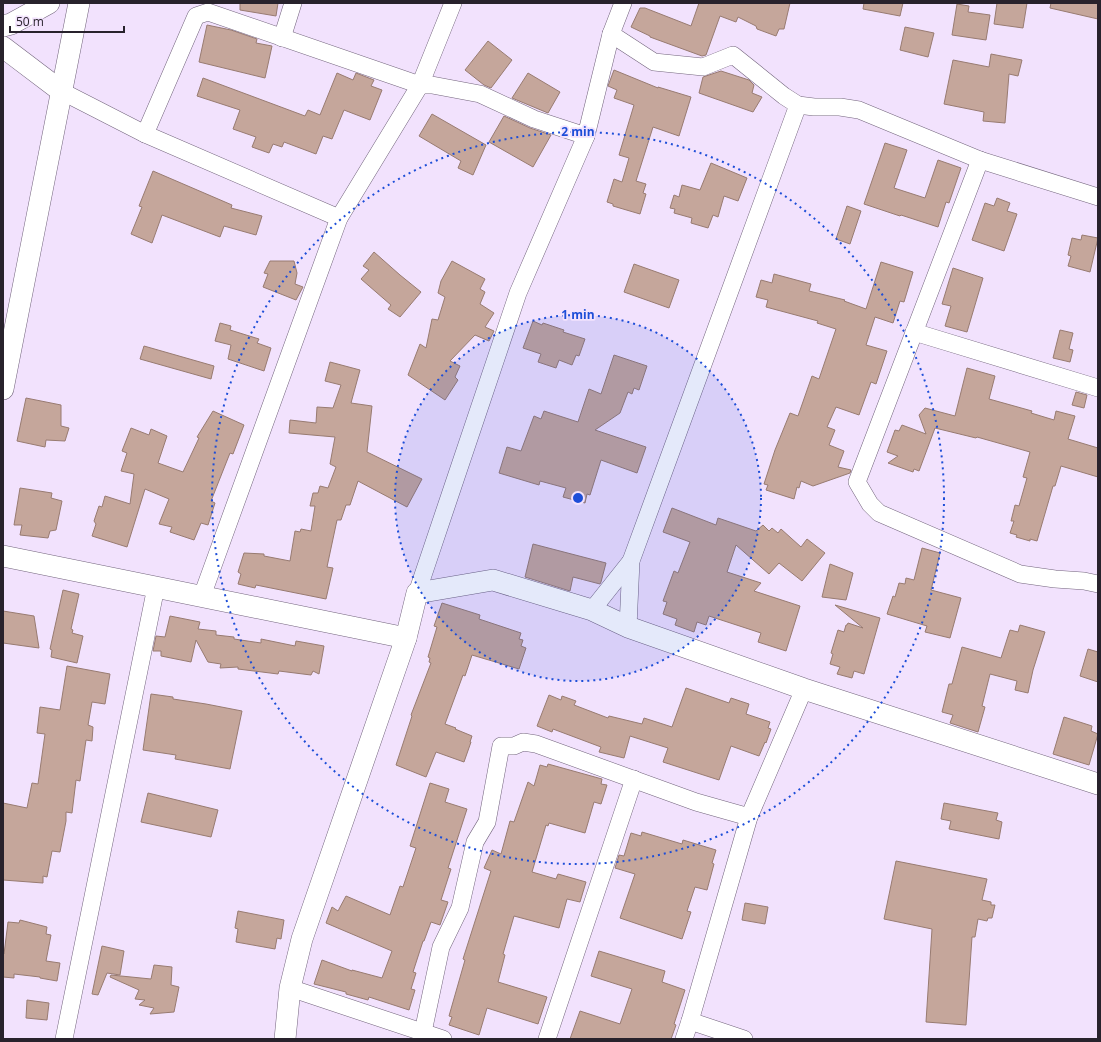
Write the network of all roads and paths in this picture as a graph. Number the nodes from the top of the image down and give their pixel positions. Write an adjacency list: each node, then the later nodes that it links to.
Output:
1 (49, 3): 6 (street)
2 (79, 3): 11 (street)
3 (293, 3): 8 (street)
4 (453, 3): 10 (street)
5 (623, 3): 7 (street)
6 (3, 26)
7 (611, 34): 12 (street); 14 (street)
8 (282, 38): 10 (street); 13 (street)
9 (3, 47): 11 (street)
10 (420, 85): 14 (street); 17 (street)
11 (62, 91): 13 (street); 20 (street)
12 (798, 105): 15 (street); 22 (street)
13 (145, 134): 17 (street)
14 (586, 136): 25 (street)
15 (980, 160): 16 (street); 18 (street)
16 (1098, 197)
17 (339, 218): 26 (street)
18 (914, 332): 19 (street); 23 (street)
19 (1098, 388)
20 (3, 389)
21 (3, 556): 24 (street)
22 (631, 561): 27 (street); 28 (street)
23 (1098, 584)
24 (156, 587): 26 (street); 37 (street)
25 (417, 592): 27 (street); 29 (street)
26 (202, 596): 29 (street)
27 (592, 610): 28 (street)
28 (628, 627): 30 (street)
29 (406, 638): 34 (street)
30 (804, 689): 32 (street); 33 (street)
31 (634, 779): 33 (street); 36 (street); 40 (street)
32 (1098, 784)
33 (749, 817): 35 (street)
34 (290, 988): 36 (street); 38 (street)
35 (690, 1021): 41 (street); 42 (street)
36 (423, 1032): 39 (street)
37 (64, 1039)
38 (285, 1039)
39 (443, 1039)
40 (547, 1039)
41 (684, 1039)
42 (744, 1039)

